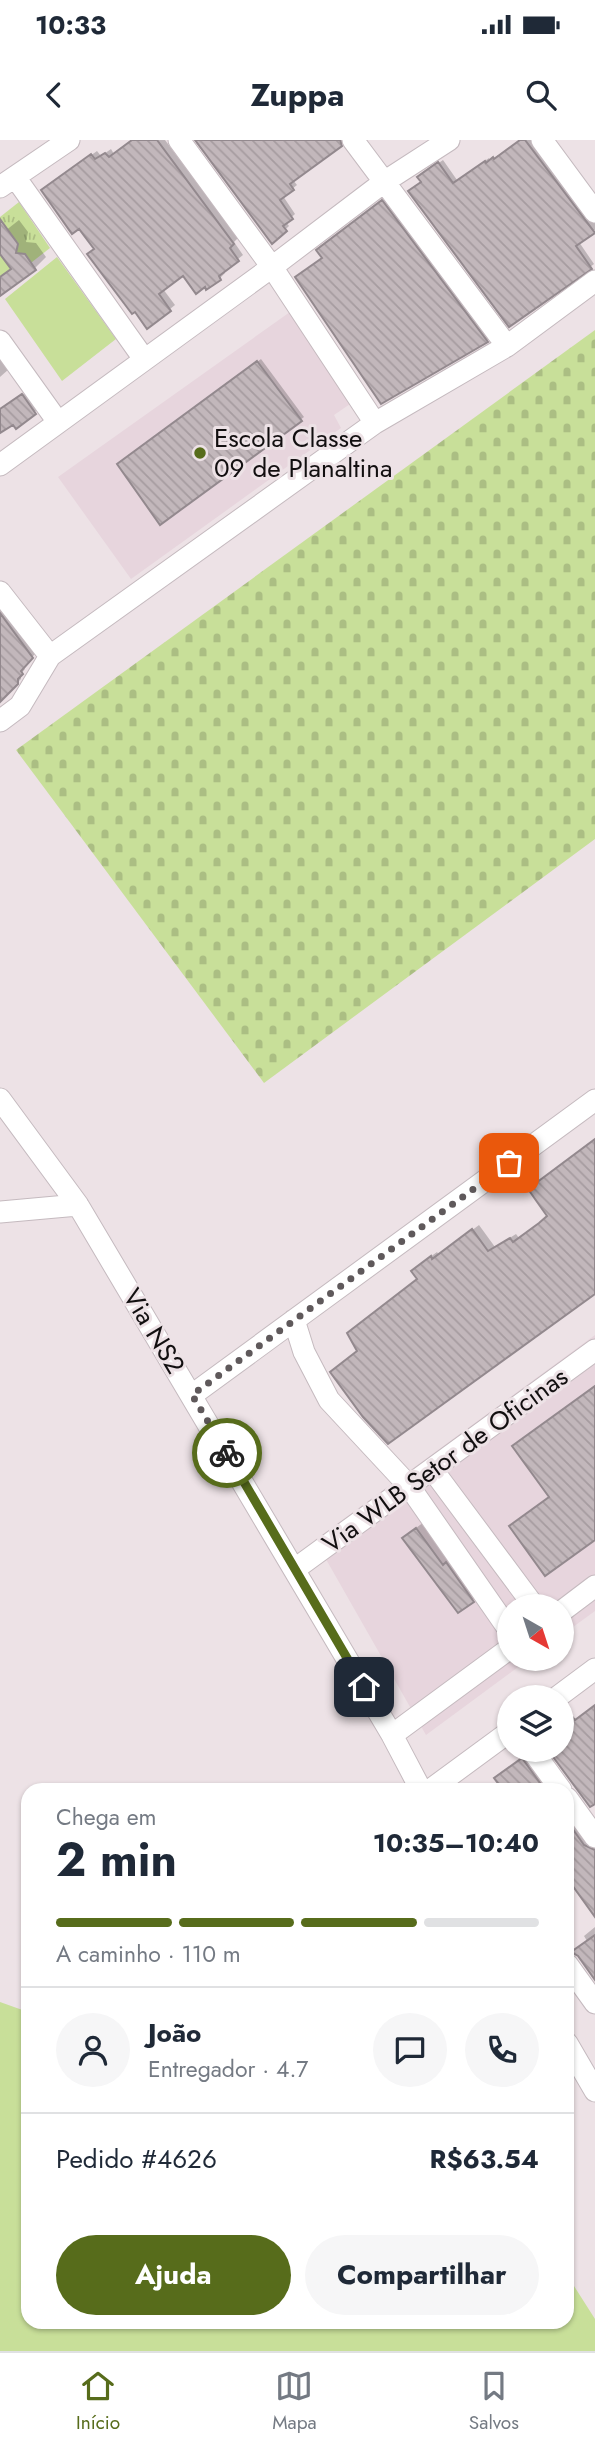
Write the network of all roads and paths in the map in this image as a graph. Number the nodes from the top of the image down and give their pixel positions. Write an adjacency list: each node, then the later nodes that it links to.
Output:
1 (69, 140): 6 (street)
2 (179, 140): 9 (street)
3 (354, 140): 7 (street)
4 (449, 140): 7 (street)
5 (542, 140): 8 (street)
6 (7, 182): 13 (street)
7 (384, 182): 9 (street); 12 (street)
8 (595, 212)
9 (272, 267): 13 (street); 15 (street)
10 (595, 281): 12 (street)
11 (0, 341): 14 (street)
12 (507, 346): 15 (street)
13 (144, 359): 14 (street)
14 (58, 422): 16 (street)
15 (375, 423): 18 (street)
16 (0, 465)
17 (0, 592): 18 (street)
18 (50, 656): 19 (street)
19 (0, 721)
20 (0, 1099): 22 (street, Via NS2)
21 (595, 1100): 24 (street)
22 (78, 1205): 23 (street); 26 (street, Via NS2)
23 (0, 1212)
24 (294, 1320): 26 (street); 28 (street)
25 (595, 1350): 27 (street, Via WLB Setor de Oficinas)
26 (192, 1395): 29 (street, Via NS2)
27 (432, 1469): 28 (street, Via WLB Setor de Oficinas); 31 (street)
28 (409, 1486): 29 (street, Via WLB Setor de Oficinas); 33 (street)
29 (295, 1569): 37 (street, Via NS2)
30 (595, 1586): 32 (street)
31 (525, 1594)
32 (574, 1602)
33 (497, 1613)
34 (497, 1658): 37 (street)
35 (595, 1669): 36 (street)
36 (573, 1685)
37 (392, 1735): 40 (street, Via NS2)
38 (497, 1741): 41 (street)
39 (541, 1762): 42 (street)
40 (428, 1783)
41 (441, 1783)
42 (556, 1783)
43 (574, 1808): 44 (street)
44 (595, 1837)
45 (574, 1974): 46 (street)
46 (595, 2003)
47 (574, 2055): 48 (street)
48 (595, 2091)

